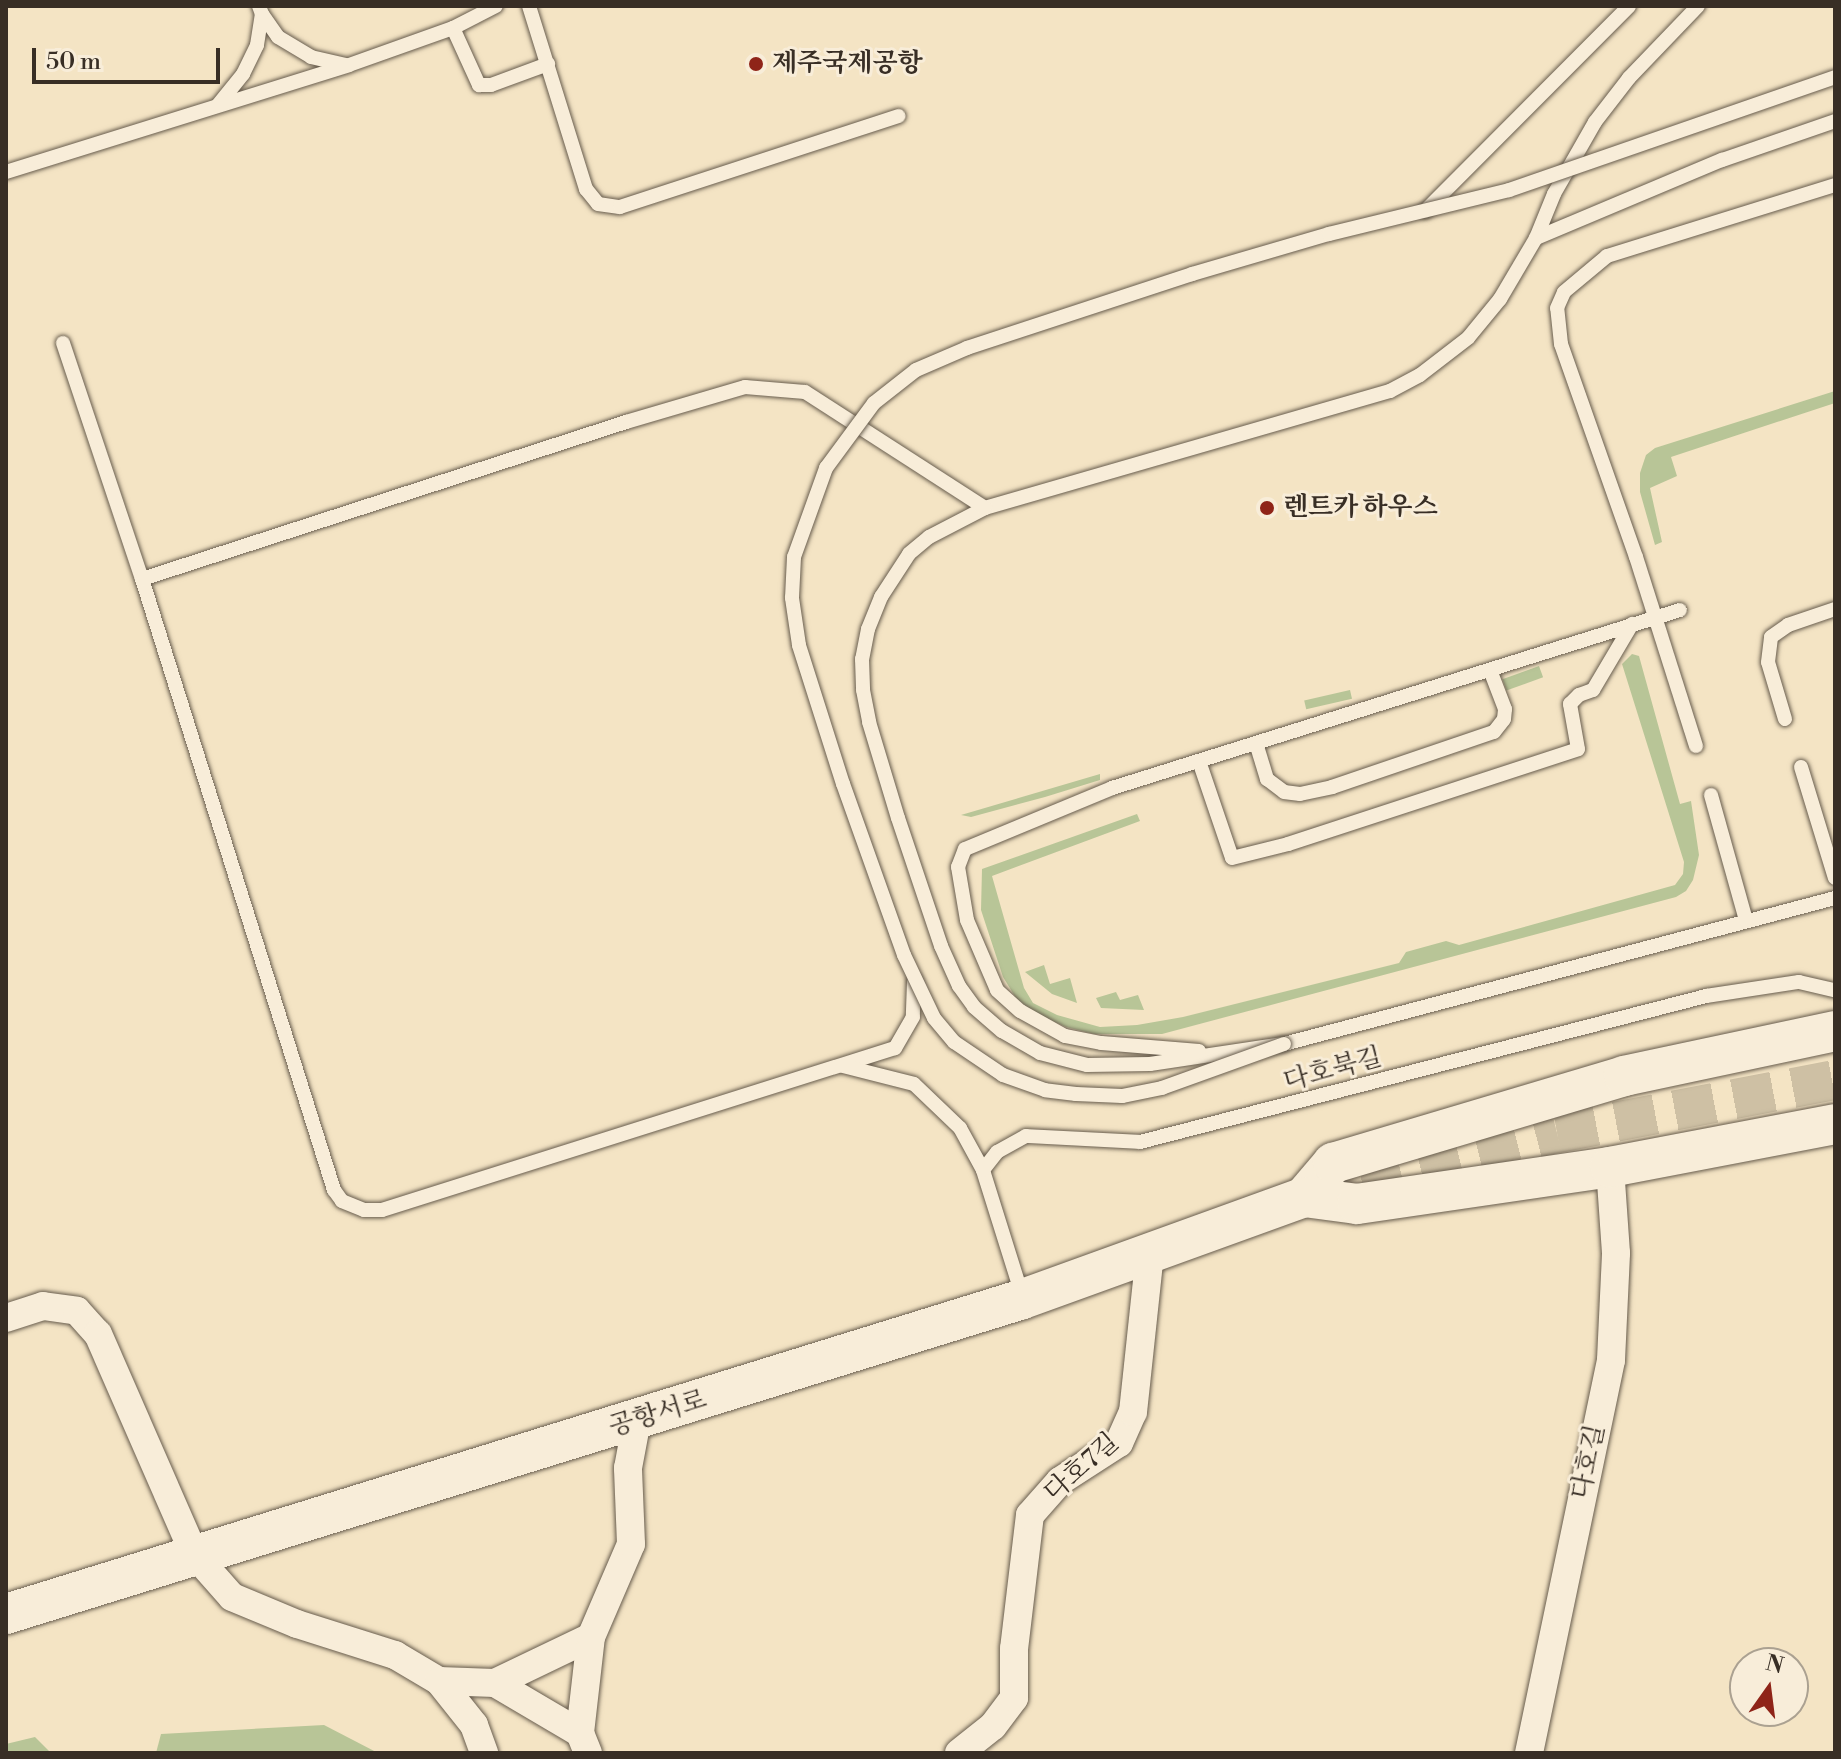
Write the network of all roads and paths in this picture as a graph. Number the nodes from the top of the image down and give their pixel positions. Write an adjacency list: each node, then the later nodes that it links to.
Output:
1 (496, 6): 6 (lane)
2 (529, 6): 7 (lane)
3 (1629, 6): 15 (lane)
4 (1698, 6): 16 (lane)
5 (260, 10): 8 (lane); 10 (lane)
6 (453, 28): 7 (lane); 8 (lane)
7 (548, 64): 11 (lane)
8 (349, 65): 10 (lane)
9 (1835, 77): 15 (lane, bridge)
10 (218, 106): 13 (lane)
11 (898, 116)
12 (1835, 121): 16 (lane)
13 (6, 172)
14 (1835, 185): 22 (lane)
15 (1425, 211): 34 (lane, bridge)
16 (1536, 238): 18 (lane)
17 (63, 343): 19 (lane)
18 (985, 508): 19 (lane); 38 (lane)
19 (142, 579): 39 (lane)
20 (1835, 609): 25 (lane)
21 (1680, 610): 22 (lane)
22 (1655, 617): 23 (lane); 27 (lane)
23 (1632, 624): 24 (lane); 28 (lane)
24 (1490, 670): 26 (lane); 26 (lane)
25 (1785, 719)
26 (1256, 743): 28 (lane)
27 (1696, 746)
28 (1199, 761): 38 (lane)
29 (1801, 767): 31 (lane)
30 (1711, 795): 33 (lane)
31 (1835, 878)
32 (1835, 898): 33 (lane)
33 (1746, 920): 37 (lane)
34 (914, 982): 37 (lane, bridge); 39 (lane)
35 (1835, 990): 42 (lane, 다호북길)
36 (1835, 1031): 43 (street)
37 (1284, 1044): 38 (lane)
38 (1223, 1053)
39 (842, 1066): 42 (lane)
40 (1835, 1124): 41 (street)
41 (1610, 1167): 43 (street); 56 (street, 다호길)
42 (983, 1170): 45 (lane)
43 (1304, 1197): 44 (street, 공항서로)
44 (1150, 1253): 45 (street, 공항서로); 55 (street, 다호7길)
45 (1023, 1299): 47 (street, 공항서로)
46 (6, 1318): 48 (street)
47 (637, 1420): 48 (street, 공항서로); 50 (street)
48 (194, 1554): 49 (street, 공항서로); 51 (street)
49 (6, 1614)
50 (591, 1637): 52 (street); 53 (street)
51 (439, 1681): 52 (street); 54 (street)
52 (495, 1683): 53 (street)
53 (584, 1743)
54 (484, 1753)
55 (959, 1753)
56 (1529, 1753)

